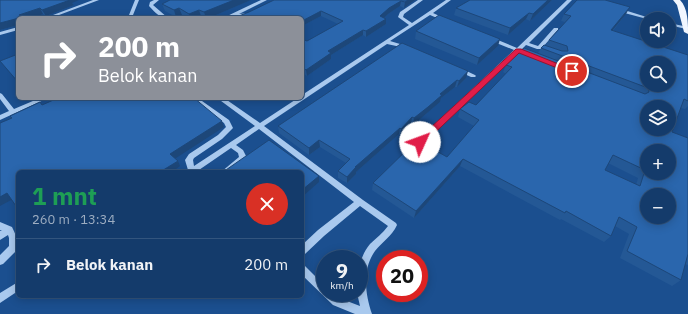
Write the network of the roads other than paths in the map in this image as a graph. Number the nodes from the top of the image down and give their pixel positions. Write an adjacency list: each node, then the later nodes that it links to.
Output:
1 (97, 0): 13 (lane)
2 (137, 0): 14 (lane)
3 (157, 0): 15 (lane)
4 (265, 0): 12 (lane)
5 (421, 0): 18 (lane)
6 (449, 0): 11 (lane)
7 (570, 0): 26 (lane)
8 (676, 0): 22 (main road)
9 (613, 8): 16 (lane)
10 (252, 12): 12 (lane)
11 (430, 13): 17 (lane); 18 (lane)
12 (233, 15)
13 (52, 16)
14 (131, 16)
15 (163, 16)
16 (640, 16)
17 (450, 22)
18 (412, 25): 25 (lane)
19 (676, 26): 22 (lane)
20 (16, 29): 23 (lane)
21 (556, 29): 27 (lane)
22 (687, 30)
23 (0, 34)
24 (484, 36): 28 (lane)
25 (387, 42): 30 (lane); 35 (lane)
26 (526, 43): 27 (lane); 28 (lane)
27 (539, 48): 29 (lane)
28 (518, 50): 31 (lane); 43 (lane)
29 (546, 50)
30 (417, 51)
31 (525, 53)
32 (452, 66): 33 (lane)
33 (473, 76)
34 (0, 95): 40 (lane)
35 (304, 97)
36 (40, 100): 40 (lane)
37 (199, 100): 45 (lane)
38 (223, 100): 42 (lane)
39 (299, 100): 42 (lane)
40 (13, 112): 41 (lane)
41 (0, 118)
42 (260, 125): 44 (lane); 48 (lane)
43 (420, 142)
44 (231, 145): 46 (lane); 47 (lane)
45 (191, 170)
46 (194, 170)
47 (228, 170)
48 (360, 202): 52 (lane); 59 (lane)
49 (0, 226): 50 (lane)
50 (9, 230): 51 (lane); 53 (lane)
51 (0, 236)
52 (304, 249)
53 (0, 261)
54 (304, 271): 55 (lane)
55 (316, 282)
56 (16, 287): 57 (lane)
57 (0, 298)
58 (336, 302): 59 (lane)
59 (367, 314)

